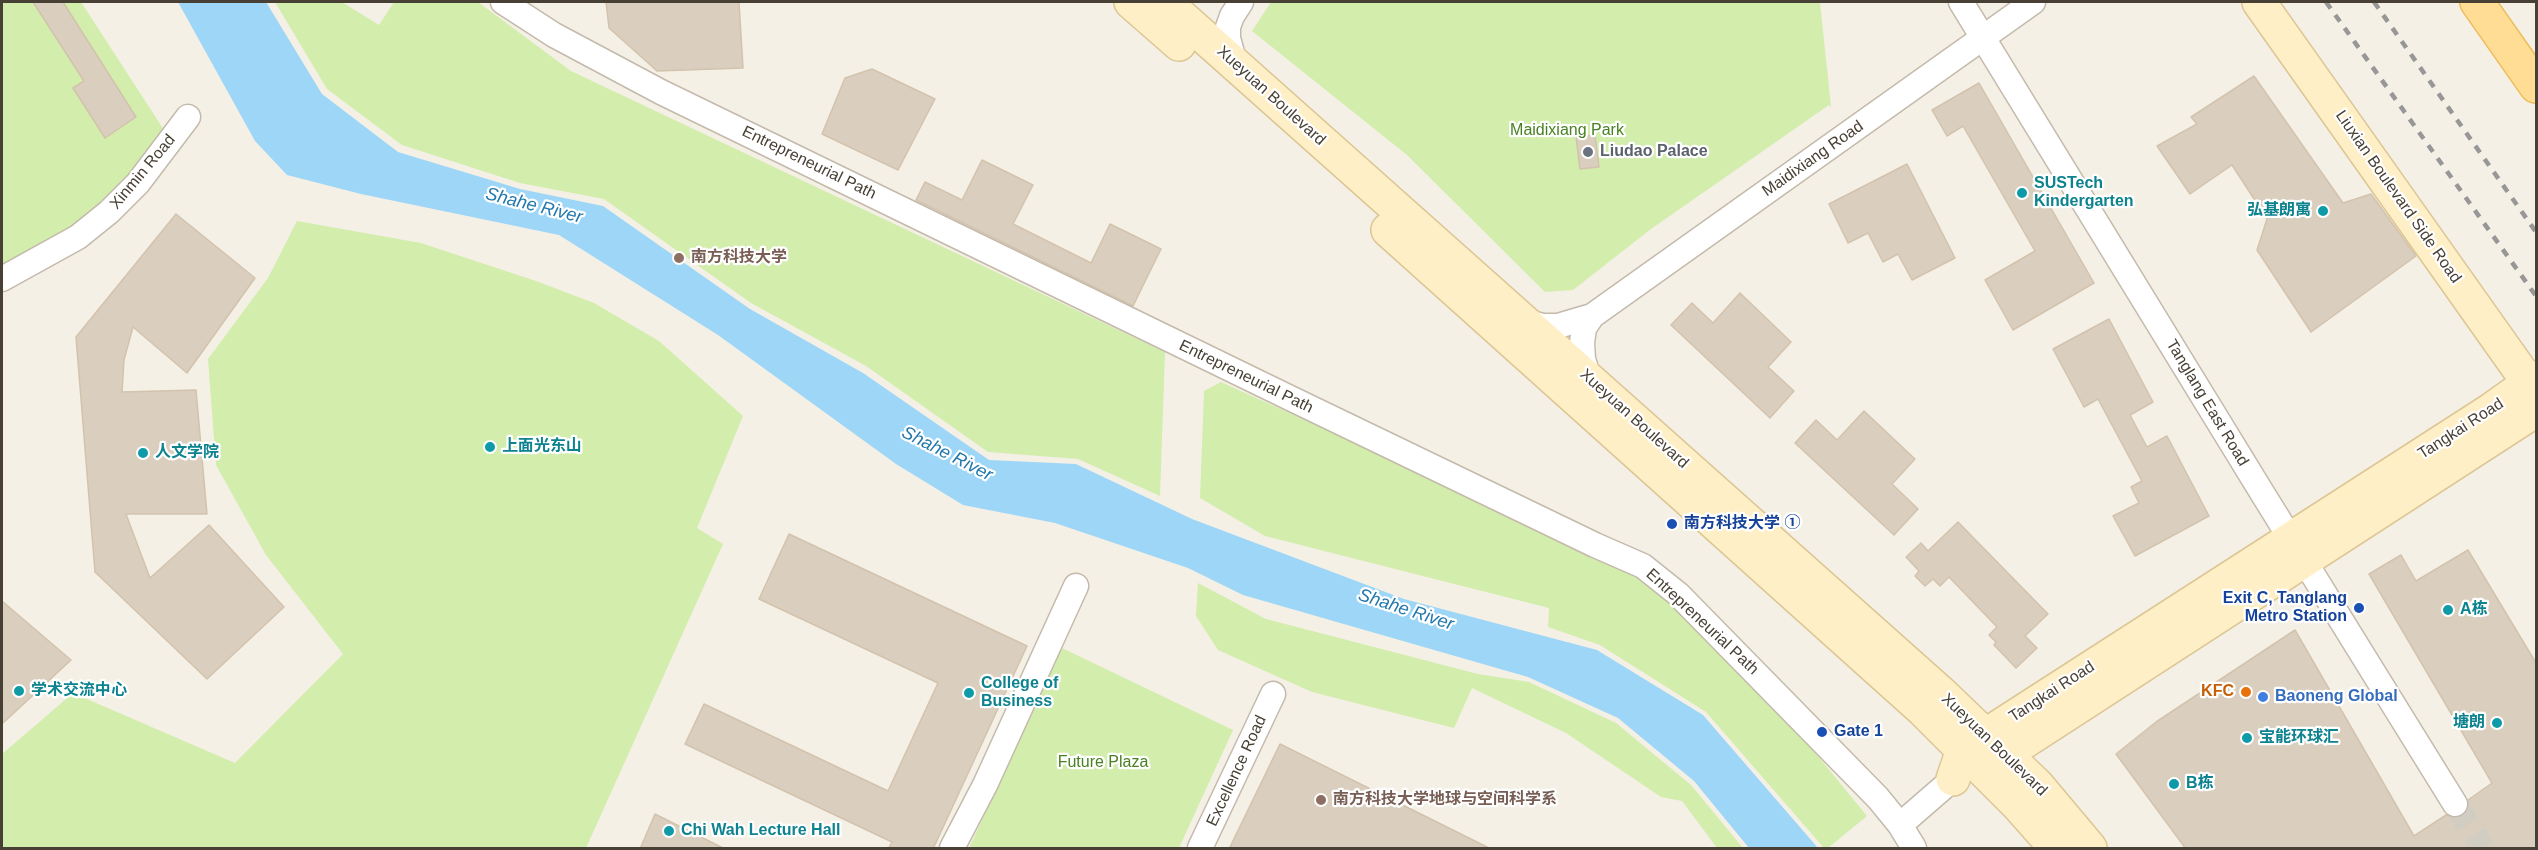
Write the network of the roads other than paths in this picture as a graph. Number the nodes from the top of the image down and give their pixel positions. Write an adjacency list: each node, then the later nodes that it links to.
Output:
1 (503, 2): 27 (street, Entrepreneurial Path)
2 (1131, 2): 24 (main road, Xueyuan Boulevard)
3 (1165, 2): 10 (main road, Xueyuan Boulevard)
4 (1961, 2): 11 (street, Tanglang East Road)
5 (2033, 2): 11 (street, Maidixiang Road)
6 (2259, 2): 19 (main road, Liuxian Boulevard Side Road)
7 (2278, 2): 19 (main road, Liuxian Boulevard Side Road)
8 (2477, 2): 13 (main road)
9 (1236, 9): 10 (street); 12 (street)
10 (1193, 26): 12 (main road, Xueyuan Boulevard)
11 (1983, 37): 16 (street, Maidixiang Road); 20 (street, Tanglang East Road)
12 (1235, 64): 17 (main road, Xueyuan Boulevard)
13 (2536, 86)
14 (188, 117): 15 (street, Xinmin Road)
15 (2, 279)
16 (1592, 316): 17 (street, Maidixiang Road); 18 (street)
17 (1524, 321): 18 (main road, Xueyuan Boulevard)
18 (1589, 379): 24 (main road, Xueyuan Boulevard)
19 (2535, 386): 20 (main road, Tangkai Road)
20 (2297, 550): 23 (main road, Tangkai Road); 24 (main road, Tangkai Road); 25 (street, Tanglang East Road)
21 (1076, 586): 28 (street)
22 (1273, 694): 29 (street, Excellence Road)
23 (2058, 719): 24 (main road, Tangkai Road); 26 (main road)
24 (1978, 757): 26 (main road, Xueyuan Boulevard); 27 (street); 31 (main road, Xueyuan Boulevard)
25 (2455, 804)
26 (2055, 806): 32 (main road, Xueyuan Boulevard)
27 (1900, 825): 30 (street, Entrepreneurial Path)
28 (952, 849)
29 (1200, 849)
30 (1914, 849)
31 (2056, 849)
32 (2090, 849)

